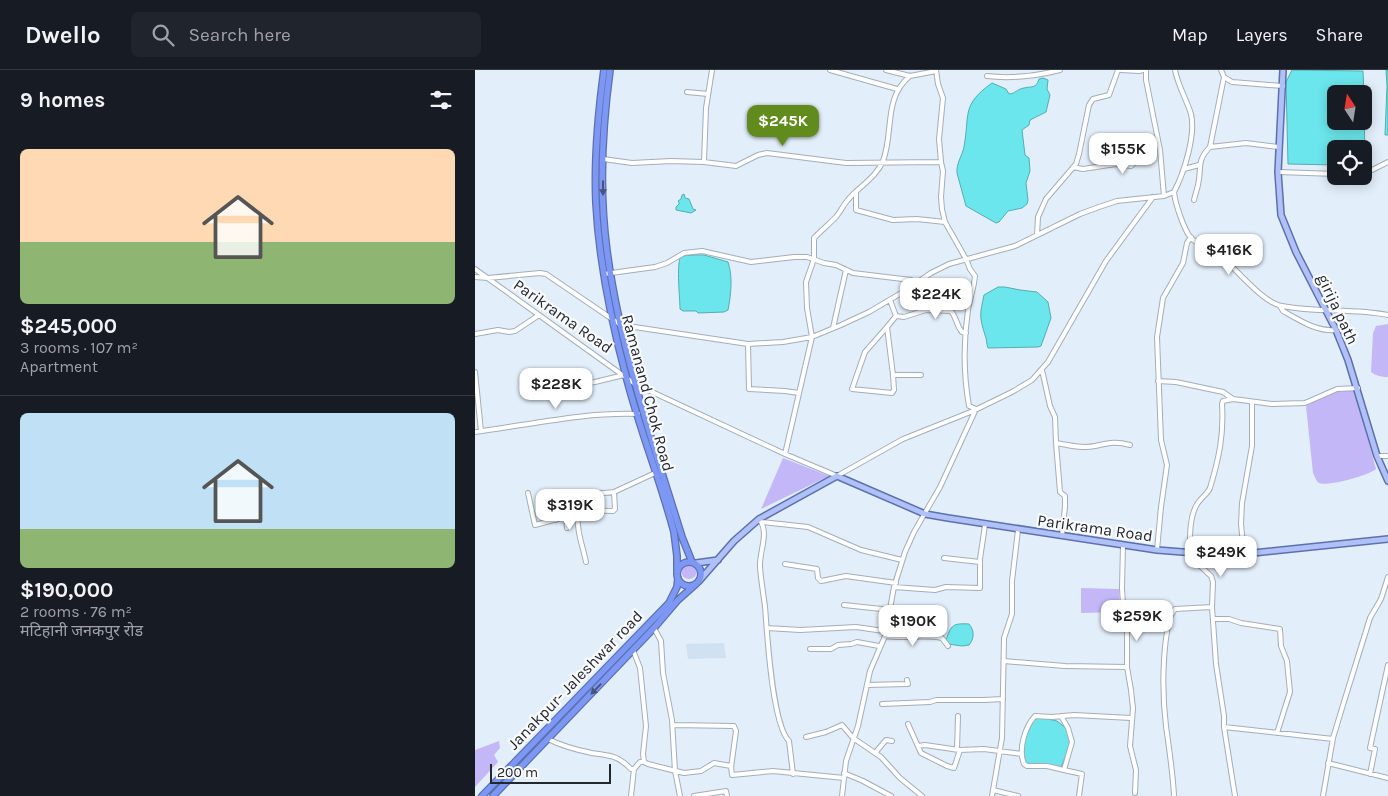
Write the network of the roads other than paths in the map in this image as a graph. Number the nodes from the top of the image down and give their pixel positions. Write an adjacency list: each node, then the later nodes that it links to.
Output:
1 (604, 70): 46 (highway, Ramanand Chok Road)
2 (610, 70): 23 (highway, Ramanand Chok Road)
3 (711, 70): 19 (street)
4 (830, 70): 17 (street)
5 (886, 70): 13 (street)
6 (1060, 70): 14 (street)
7 (1120, 70): 8 (street); 29 (street)
8 (1145, 70): 20 (street)
9 (1175, 70): 30 (street)
10 (1221, 70): 15 (street)
11 (936, 71): 13 (street); 25 (street)
12 (1285, 71): 16 (main road, girija path)
13 (910, 76): 17 (street)
14 (987, 76)
15 (1224, 77): 16 (street); 21 (street)
16 (1283, 86): 22 (main road, girija path)
17 (897, 89): 27 (street)
18 (687, 92): 19 (street)
19 (708, 94): 24 (street)
20 (1157, 141): 29 (street); 36 (street)
21 (1210, 147): 22 (street); 28 (street)
22 (1279, 147): 32 (main road, girija path)
23 (603, 159): 24 (street); 46 (highway, Ramanand Chok Road, one-way to 46)
24 (703, 162): 27 (street)
25 (941, 162): 27 (street); 39 (street)
26 (1388, 162): 31 (street)
27 (882, 163): 34 (street)
28 (1199, 165): 30 (street); 38 (street)
29 (1073, 167): 40 (street)
30 (1184, 169): 35 (street)
31 (1372, 170)
32 (1278, 172): 33 (street); 52 (main road, girija path)
33 (1327, 174)
34 (856, 192): 39 (street); 43 (street)
35 (1174, 192): 36 (street); 41 (street)
36 (1164, 196): 37 (street)
37 (1153, 197): 40 (street); 65 (street)
38 (1194, 200)
39 (945, 222): 42 (street)
40 (1037, 235): 42 (street)
41 (1191, 237): 51 (street); 70 (street)
42 (966, 258): 49 (street); 61 (street)
43 (814, 259): 45 (street); 46 (street); 63 (street)
44 (475, 268): 48 (street, Parikrama Road)
45 (846, 270): 49 (street); 59 (street)
46 (607, 274): 56 (highway, Ramanand Chok Road); 57 (highway, Ramanand Chok Road)
47 (475, 278): 48 (street)
48 (488, 278): 53 (street, Parikrama Road); 56 (street)
49 (916, 284): 50 (street)
50 (889, 300): 55 (street); 59 (street)
51 (1281, 306): 52 (street); 60 (street)
52 (1325, 310): 54 (street); 60 (main road, girija path)
53 (539, 315): 62 (street); 67 (street, Parikrama Road)
54 (1388, 315)
55 (896, 316): 58 (street); 61 (street)
56 (613, 319): 57 (street); 67 (highway, Ramanand Chok Road)
57 (621, 324): 64 (street); 71 (highway, Ramanand Chok Road)
58 (887, 327): 69 (street); 69 (street)
59 (833, 328): 63 (street)
60 (1336, 330): 73 (main road, girija path)
61 (966, 333): 78 (street)
62 (475, 334)
63 (812, 337): 64 (street); 74 (street)
64 (748, 344): 74 (street)
65 (1042, 370): 78 (street); 82 (street)
66 (475, 372): 75 (street)
67 (625, 375): 71 (street, Parikrama Road); 72 (street); 79 (highway, Ramanand Chok Road)
68 (921, 375): 69 (street)
69 (893, 376)
70 (1158, 381): 76 (street); 104 (street)
71 (635, 384): 84 (street, Parikrama Road); 111 (highway, Ramanand Chok Road)
72 (560, 387)
73 (1358, 388): 77 (street); 85 (main road, girija path)
74 (799, 393): 84 (street)
75 (477, 394): 80 (street)
76 (1233, 399): 77 (street); 105 (street)
77 (1252, 402): 106 (street)
78 (976, 409): 88 (street); 94 (street)
79 (638, 414): 80 (street); 87 (highway, Ramanand Chok Road)
80 (481, 431): 81 (street)
81 (475, 432)
82 (1055, 443): 83 (street); 101 (street)
83 (1129, 445)
84 (785, 454): 88 (street, Parikrama Road)
85 (1377, 456): 86 (street); 89 (main road, girija path)
86 (1388, 456)
87 (655, 473): 91 (street); 114 (highway, Ramanand Chok Road)
88 (837, 476): 94 (main road, Parikrama Road); 97 (main road)
89 (1388, 481)
90 (527, 492): 96 (street)
91 (614, 492): 93 (street); 93 (street)
92 (550, 497): 96 (street)
93 (577, 512): 95 (street); 110 (street)
94 (925, 514): 98 (main road, Parikrama Road); 109 (street)
95 (566, 516): 96 (street); 99 (street)
96 (556, 520)
97 (760, 521): 108 (main road); 109 (street); 125 (street)
98 (985, 525): 100 (main road, Parikrama Road); 112 (street)
99 (567, 528)
100 (1018, 530): 101 (main road, Parikrama Road); 131 (street)
101 (1062, 536): 103 (main road, Parikrama Road)
102 (1388, 539): 106 (main road, Parikrama Road)
103 (1123, 545): 104 (main road, Parikrama Road); 123 (street)
104 (1157, 550): 105 (main road, Parikrama Road)
105 (1193, 554): 106 (main road, Parikrama Road); 119 (street)
106 (1244, 554)
107 (944, 558): 112 (street)
108 (718, 560): 111 (main road); 116 (main road)
109 (902, 560): 117 (street)
110 (586, 562)
111 (694, 562): 114 (highway); 116 (highway)
112 (980, 562): 117 (street)
113 (785, 564): 117 (street)
114 (677, 575): 116 (highway); 169 (highway, Janakpur- Jaleshwar road)
115 (1388, 577): 150 (street)
116 (697, 582): 124 (highway, Janakpur- Jaleshwar road)
117 (895, 585): 120 (street)
118 (844, 606): 120 (street)
119 (1213, 607): 121 (street); 122 (street)
120 (891, 610): 126 (street)
121 (1170, 618): 123 (street); 181 (street)
122 (1213, 619): 145 (street); 146 (street)
123 (1124, 620): 133 (street)
124 (653, 628): 130 (highway, Janakpur- Jaleshwar road); 144 (street)
125 (767, 628): 126 (street); 162 (street)
126 (885, 634): 127 (street); 128 (street)
127 (879, 646): 129 (street); 135 (street)
128 (948, 646)
129 (809, 649)
130 (633, 650): 149 (highway, Janakpur- Jaleshwar road, one-way to 149); 157 (street)
131 (1004, 661): 133 (street); 136 (street)
132 (1388, 665): 137 (street)
133 (1127, 667): 142 (street)
134 (907, 680): 135 (street)
135 (867, 685): 148 (street)
136 (1003, 699): 139 (street); 154 (street)
137 (1381, 699): 138 (street); 163 (street)
138 (1388, 702)
139 (882, 704)
140 (958, 716): 153 (street)
141 (1061, 716): 142 (street); 156 (street); 160 (street)
142 (1131, 718): 168 (street)
143 (908, 724): 152 (street)
144 (673, 725): 161 (street); 164 (street)
145 (1224, 727): 146 (street); 182 (street)
146 (1277, 733): 150 (street)
147 (806, 737): 148 (street)
148 (853, 738): 155 (street); 165 (street)
149 (548, 739): 159 (street); 170 (highway, Janakpur- Jaleshwar road)
150 (1333, 740): 158 (street)
151 (892, 741): 155 (street)
152 (918, 746): 153 (street); 153 (street)
153 (958, 750): 154 (street)
154 (999, 751): 156 (street); 167 (street)
155 (875, 753): 177 (street)
156 (1022, 754): 160 (street)
157 (644, 762): 159 (street); 161 (street)
158 (1328, 763): 163 (street); 183 (street)
159 (634, 769): 171 (street)
160 (1064, 770): 180 (street)
161 (675, 771): 164 (street); 172 (street)
162 (793, 774): 164 (street); 165 (street)
163 (1370, 774): 166 (street)
164 (732, 775)
165 (844, 776): 175 (street); 176 (street)
166 (1388, 778)
167 (993, 790): 178 (street); 179 (street)
168 (1135, 793)
169 (482, 796)
170 (493, 796)
171 (631, 796)
172 (680, 796)
173 (694, 796): 174 (street)
174 (727, 796)
175 (842, 796)
176 (891, 796)
177 (922, 796)
178 (992, 796)
179 (1018, 796)
180 (1079, 796)
181 (1174, 796)
182 (1235, 796)
183 (1323, 796)

